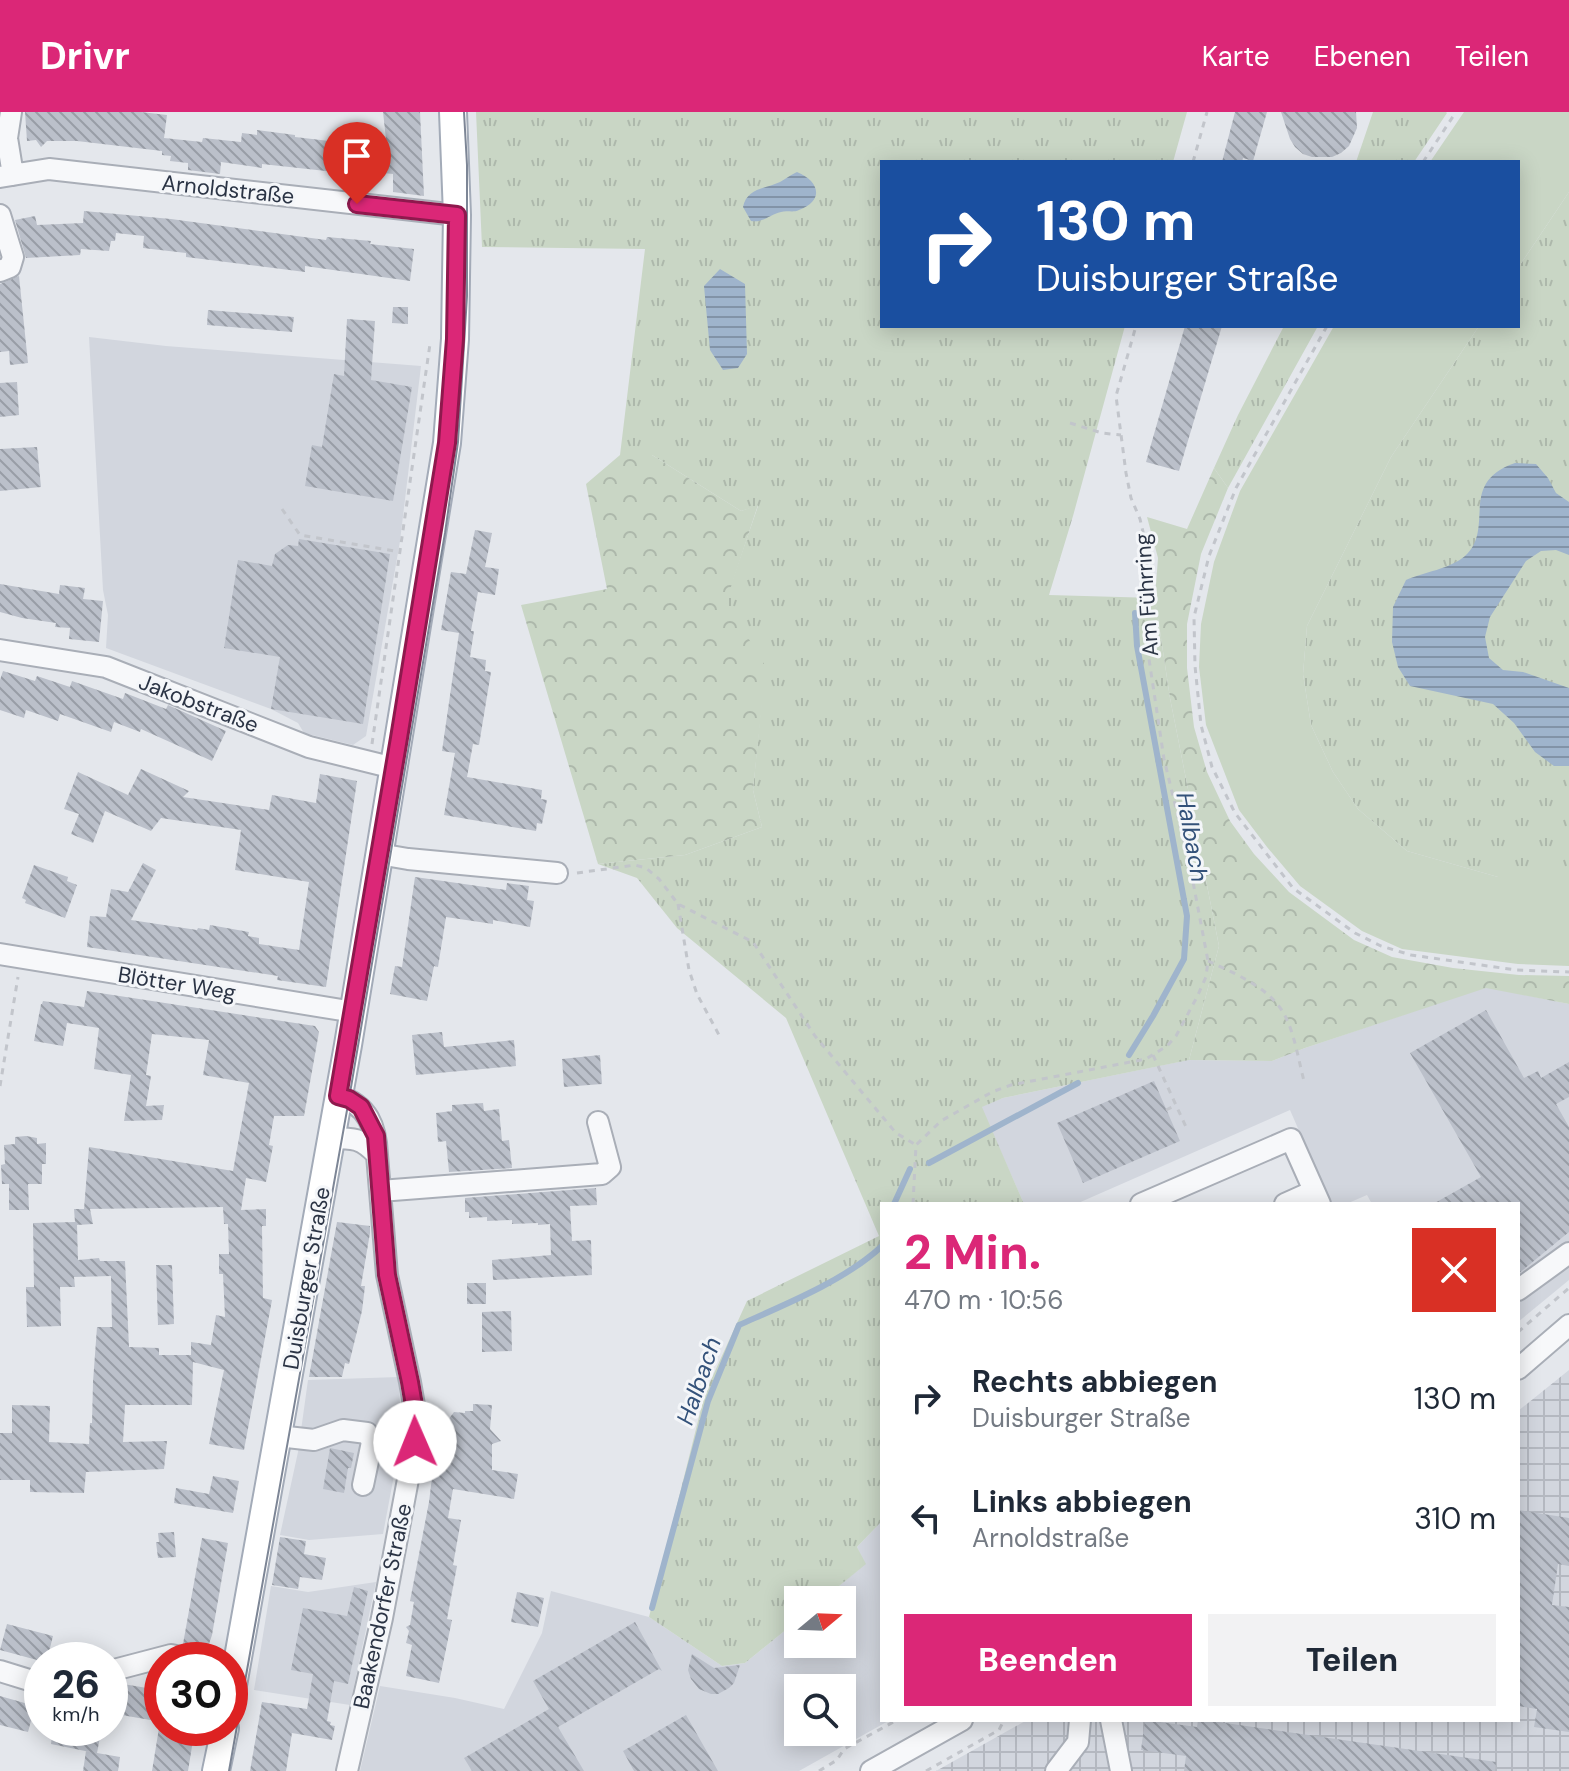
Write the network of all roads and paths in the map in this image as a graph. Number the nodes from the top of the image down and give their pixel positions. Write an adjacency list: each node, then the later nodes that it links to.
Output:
1 (11, 112): 7 (street)
2 (453, 112): 9 (main road, Duisburger Straße)
3 (1207, 112): 5 (path)
4 (1456, 112): 6 (path)
5 (1194, 160)
6 (1424, 160)
7 (7, 176): 9 (street, Arnoldstraße)
8 (0, 215): 10 (street)
9 (457, 215): 19 (main road, Duisburger Straße)
10 (0, 271)
11 (1135, 328): 15 (path, Am Führring)
12 (1326, 328): 26 (path)
13 (431, 338): 17 (path)
14 (1070, 423): 15 (path)
15 (1122, 435): 25 (path, Am Führring)
16 (282, 509): 17 (path)
17 (401, 552): 19 (path)
18 (0, 650): 19 (street, Jakobstraße)
19 (382, 765): 20 (main road, Duisburger Straße)
20 (379, 854): 21 (street); 27 (main road, Duisburger Straße)
21 (557, 873): 22 (path)
22 (678, 904): 28 (path); 39 (path)
23 (0, 954): 24 (street, Blötter Weg)
24 (21, 957): 27 (street, Blötter Weg); 30 (path)
25 (1208, 961): 29 (path, Am Führring); 31 (path)
26 (1569, 972)
27 (354, 1012): 33 (main road, Duisburger Straße)
28 (719, 1035)
29 (1153, 1055): 34 (path); 39 (path, Am Führring)
30 (1, 1080): 32 (path)
31 (1304, 1081)
32 (0, 1086)
33 (338, 1096): 38 (main road, Duisburger Straße); 40 (street, Baakendorfer Straße)
34 (1176, 1105): 35 (path); 37 (path)
35 (1166, 1110)
36 (598, 1122): 41 (street)
37 (1186, 1127)
38 (331, 1138): 40 (street); 52 (main road, Duisburger Straße)
39 (916, 1145): 43 (path)
40 (377, 1155): 41 (street, Baakendorfer Straße)
41 (380, 1191): 64 (street, Baakendorfer Straße)
42 (1317, 1197): 44 (street); 45 (street)
43 (913, 1202)
44 (1146, 1202)
45 (1294, 1202)
46 (1569, 1253): 48 (street)
47 (1569, 1288): 50 (path)
48 (1520, 1289)
49 (1569, 1325): 51 (street)
50 (1520, 1330)
51 (1520, 1367)
52 (278, 1436): 53 (street); 54 (main road, Duisburger Straße)
53 (363, 1485)
54 (238, 1642)
55 (0, 1671): 56 (street)
56 (24, 1678)
57 (893, 1722): 65 (path)
58 (958, 1722): 66 (street)
59 (1003, 1722): 67 (path)
60 (1080, 1722): 68 (street)
61 (1111, 1722): 69 (street)
62 (221, 1746): 63 (main road)
63 (216, 1771)
64 (347, 1771)
65 (819, 1771)
66 (871, 1771)
67 (926, 1771)
68 (1056, 1771)
69 (1121, 1771)

